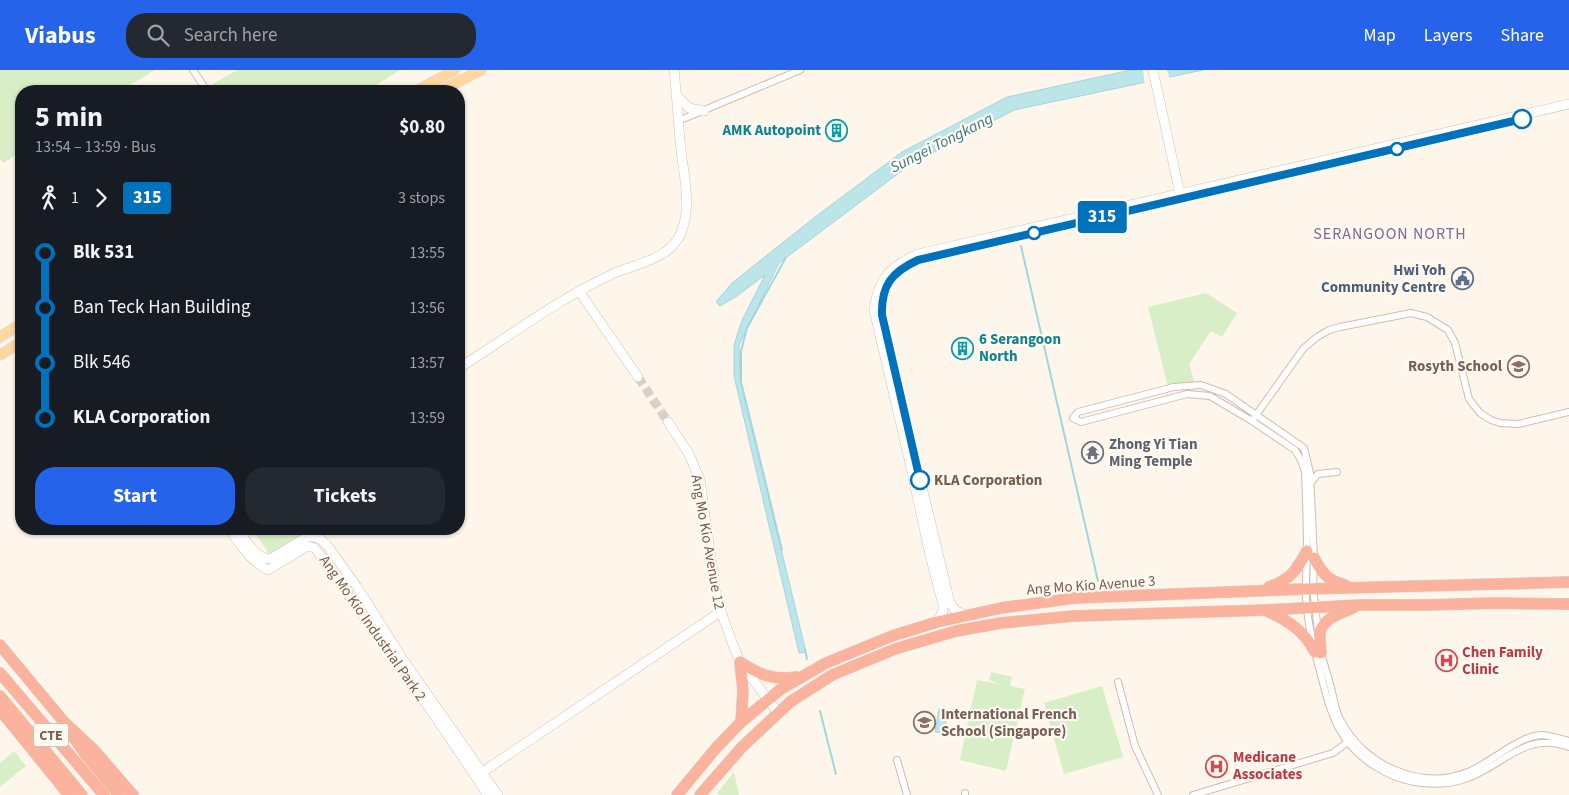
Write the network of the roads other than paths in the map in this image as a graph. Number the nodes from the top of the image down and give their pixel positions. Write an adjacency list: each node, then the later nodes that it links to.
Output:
1 (193, 70): 9 (street)
2 (455, 70): 8 (main road)
3 (482, 70): 11 (main road)
4 (674, 70): 12 (street)
5 (800, 70): 16 (street)
6 (1153, 70): 13 (street)
7 (1158, 70): 13 (street)
8 (442, 73): 10 (main road)
9 (203, 85)
10 (425, 85)
11 (452, 85)
12 (676, 94): 16 (street); 17 (street)
13 (1160, 94): 18 (street)
14 (1569, 104): 18 (street)
15 (1569, 109): 18 (street)
16 (704, 111): 17 (street)
17 (678, 121): 19 (street)
18 (1183, 196): 47 (street); 48 (street)
19 (579, 291): 24 (street); 25 (street)
20 (15, 328): 21 (main road)
21 (0, 337)
22 (15, 346): 23 (main road)
23 (0, 355)
24 (465, 364)
25 (638, 377)
26 (1090, 409): 28 (street); 29 (street); 29 (street)
27 (1569, 413): 28 (street)
28 (1254, 418): 29 (street); 32 (street); 35 (street)
29 (1092, 419)
30 (668, 422): 45 (street, Ang Mo Kio Avenue 12)
31 (1337, 472): 32 (street)
32 (1311, 482): 35 (street)
33 (233, 535): 66 (street, Ang Mo Kio Industrial Park 2)
34 (242, 535): 66 (street, Ang Mo Kio Industrial Park 2)
35 (1310, 555): 37 (highway); 38 (street); 39 (highway)
36 (1568, 581): 37 (highway, Ang Mo Kio Avenue 3)
37 (1359, 588): 38 (highway, Ang Mo Kio Avenue 3)
38 (1309, 589): 39 (highway, Ang Mo Kio Avenue 3); 43 (street)
39 (1260, 591): 40 (highway, Ang Mo Kio Avenue 3)
40 (1176, 594): 46 (highway); 47 (highway, Ang Mo Kio Avenue 3)
41 (1567, 604): 42 (highway, Ang Mo Kio Avenue 3)
42 (1362, 606): 43 (highway, Ang Mo Kio Avenue 3); 50 (highway)
43 (1311, 608): 44 (highway, Ang Mo Kio Avenue 3); 50 (street)
44 (1266, 610): 46 (highway, Ang Mo Kio Avenue 3); 50 (highway)
45 (720, 612): 51 (street, Ang Mo Kio Avenue 12); 66 (street)
46 (1175, 612): 58 (highway, Ang Mo Kio Avenue 3)
47 (965, 615): 48 (highway, Ang Mo Kio Avenue 3)
48 (937, 622): 53 (highway, Ang Mo Kio Avenue 3)
49 (0, 645): 59 (highway)
50 (1318, 652): 61 (street)
51 (740, 662): 53 (highway); 56 (street, Ang Mo Kio Avenue 12); 60 (highway)
52 (0, 673): 70 (highway, CTE)
53 (800, 677): 56 (highway, Ang Mo Kio Avenue 3)
54 (1118, 682): 78 (street)
55 (0, 696): 69 (highway, CTE)
56 (768, 700): 58 (street, Ang Mo Kio Avenue 12); 60 (highway, Ang Mo Kio Avenue 3)
57 (0, 710): 68 (highway)
58 (778, 713): 76 (highway, Ang Mo Kio Avenue 3)
59 (64, 722): 71 (highway); 72 (highway)
60 (741, 722): 75 (highway, Ang Mo Kio Avenue 3)
61 (1350, 740): 65 (street); 79 (street)
62 (1569, 741): 65 (street)
63 (1569, 747): 65 (street)
64 (897, 760): 77 (street)
65 (1485, 767)
66 (479, 774): 73 (street, Ang Mo Kio Industrial Park 2); 74 (street, Ang Mo Kio Industrial Park 2)
67 (711, 794): 76 (street)
68 (69, 795)
69 (82, 795)
70 (104, 795)
71 (119, 795)
72 (133, 795)
73 (488, 795)
74 (498, 795)
75 (677, 795)
76 (701, 795)
77 (907, 795)
78 (1158, 795)
79 (1193, 795)

